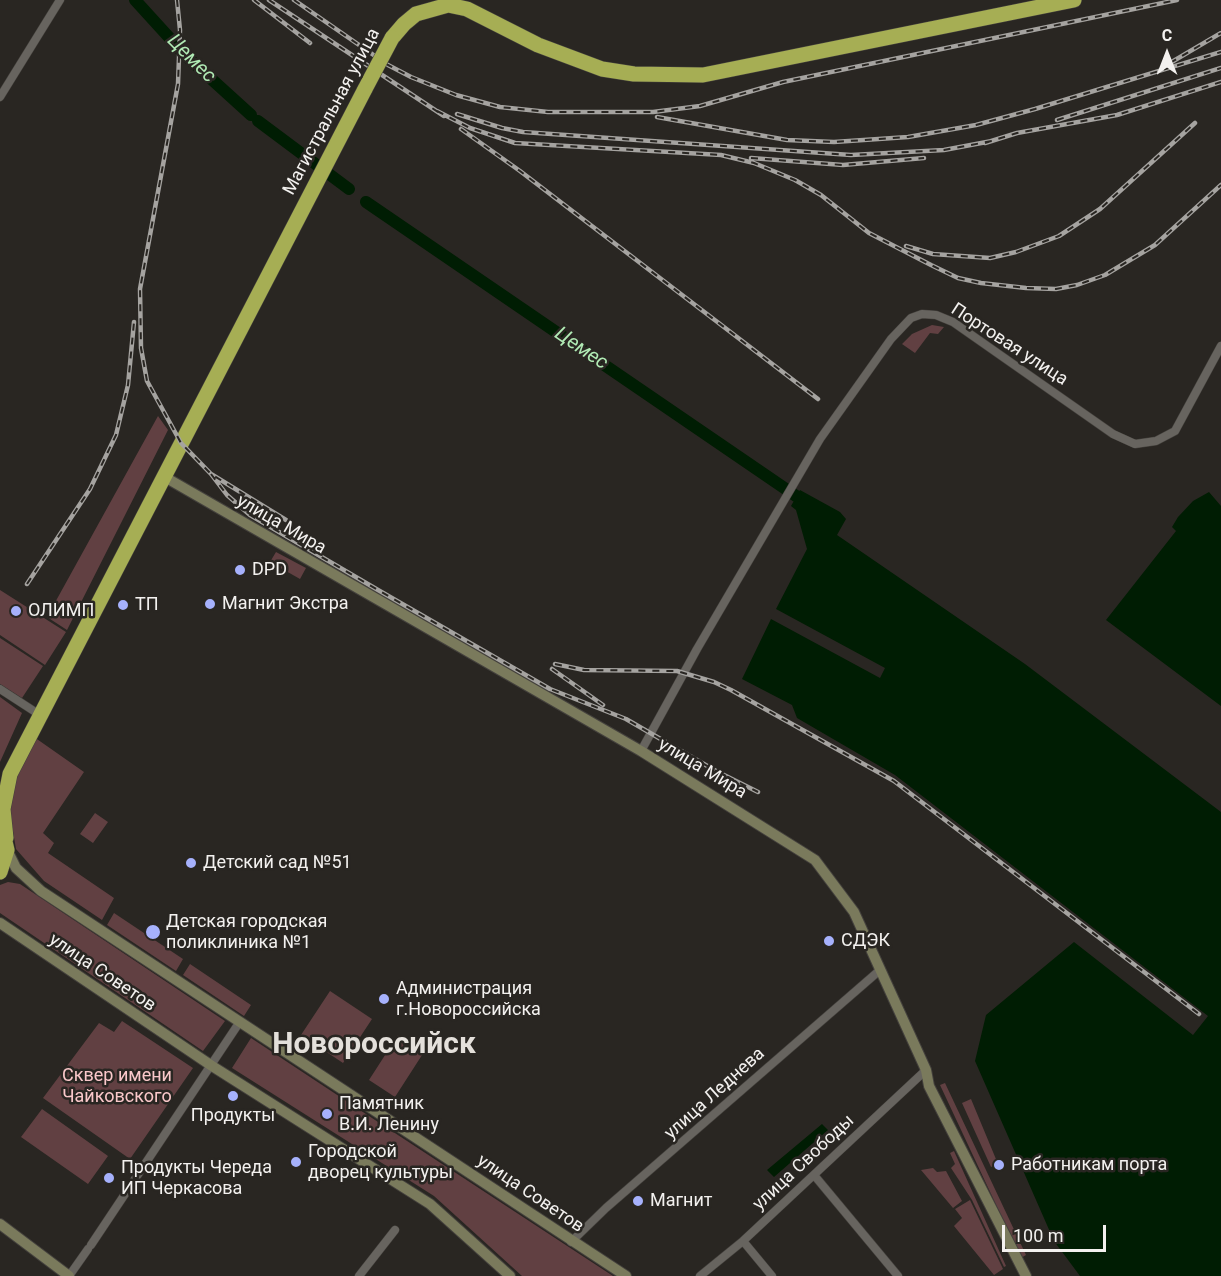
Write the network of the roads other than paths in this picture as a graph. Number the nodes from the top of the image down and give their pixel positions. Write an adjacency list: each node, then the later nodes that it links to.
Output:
1 (60, 0): 3 (street)
2 (1074, 0): 5 (highway, Магистральная улица, bridge)
3 (0, 98)
4 (1221, 346): 8 (street, Портовая улица)
5 (163, 476): 7 (highway, Магистральная улица); 8 (street, улица Мира)
6 (0, 689): 7 (street)
7 (40, 715): 9 (highway, Магистральная улица)
8 (640, 752): 13 (street, улица Мира)
9 (5, 780): 10 (highway, Магистральная улица)
10 (4, 838): 11 (highway); 14 (street, улица Советов)
11 (0, 872)
12 (0, 923): 15 (street, улица Советов)
13 (880, 970): 16 (street, улица Мира); 21 (street, улица Леднева)
14 (239, 1023): 15 (street); 21 (street, улица Советов)
15 (212, 1066): 22 (street); 24 (street, улица Советов)
16 (926, 1070): 17 (street, улица Свободы); 29 (street, улица Мира)
17 (814, 1175): 20 (street, улица Свободы); 28 (street)
18 (0, 1224): 22 (street)
19 (395, 1230): 23 (street)
20 (743, 1240): 26 (street, улица Свободы); 27 (street)
21 (571, 1242): 25 (street, улица Советов)
22 (69, 1276)
23 (359, 1276)
24 (510, 1276)
25 (626, 1276)
26 (700, 1276)
27 (772, 1276)
28 (898, 1276)
29 (1026, 1276)

